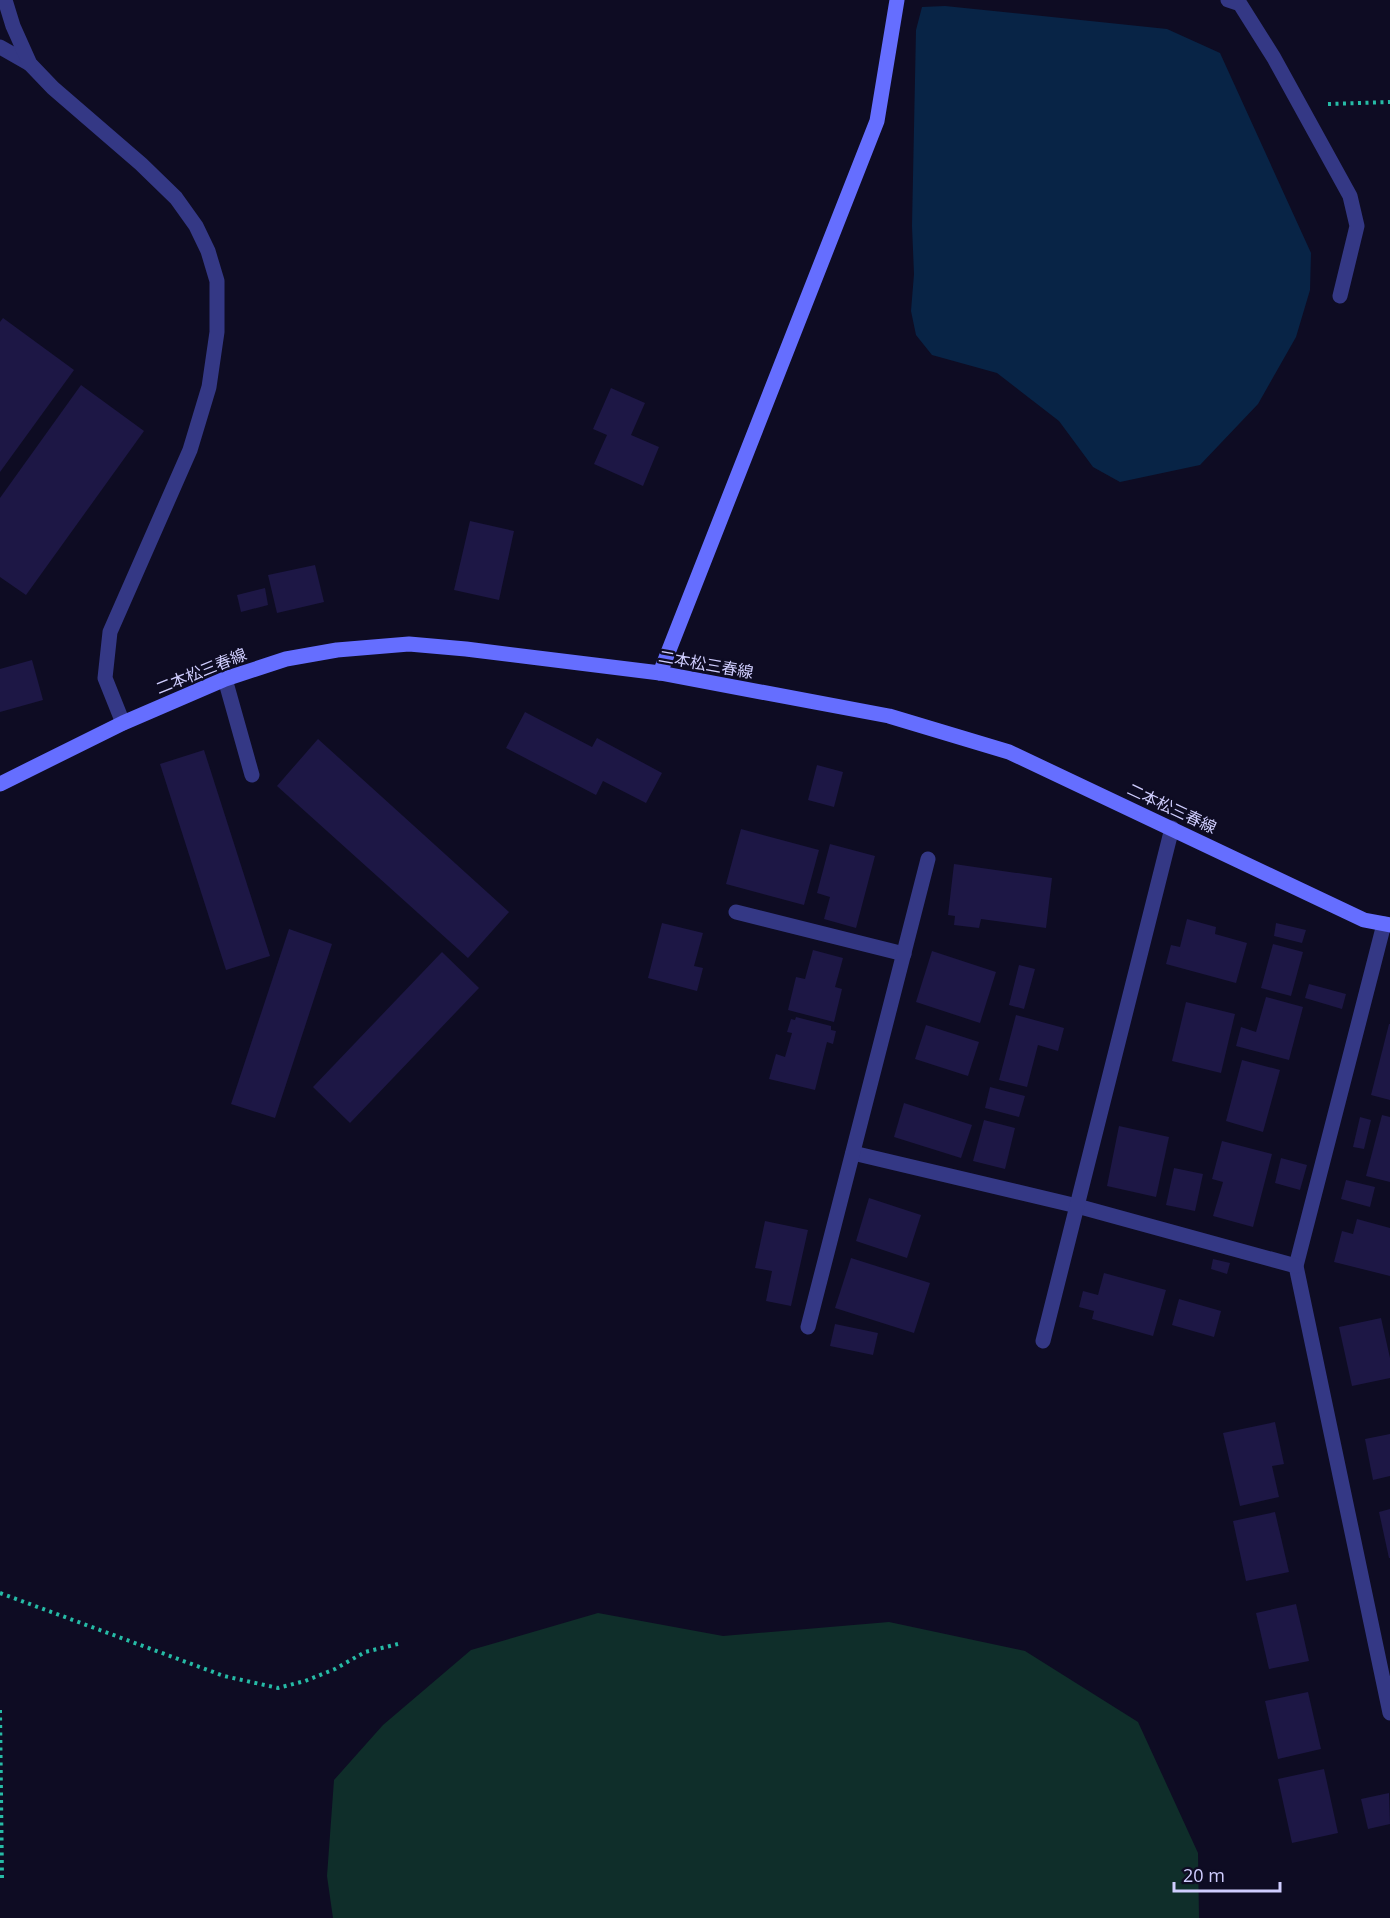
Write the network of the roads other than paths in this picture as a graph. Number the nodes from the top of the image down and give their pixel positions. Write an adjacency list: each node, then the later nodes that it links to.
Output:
1 (5, 0): 5 (street)
2 (897, 0): 7 (main road)
3 (1228, 0): 6 (street)
4 (0, 47): 5 (street)
5 (30, 64): 9 (street)
6 (1340, 296)
7 (660, 673): 8 (main road, 二本松三春線); 12 (main road, 二本松三春線)
8 (225, 679): 9 (main road, 二本松三春線); 10 (street)
9 (123, 723): 11 (main road, 二本松三春線)
10 (252, 776)
11 (0, 784)
12 (1172, 828): 15 (main road, 二本松三春線); 18 (street)
13 (928, 860): 16 (street)
14 (736, 912): 16 (street)
15 (1387, 924): 19 (street)
16 (904, 954): 17 (street)
17 (853, 1153): 18 (street); 20 (street)
18 (1077, 1206): 19 (street); 21 (street)
19 (1296, 1266): 22 (street)
20 (808, 1327)
21 (1043, 1341)
22 (1390, 1713)

